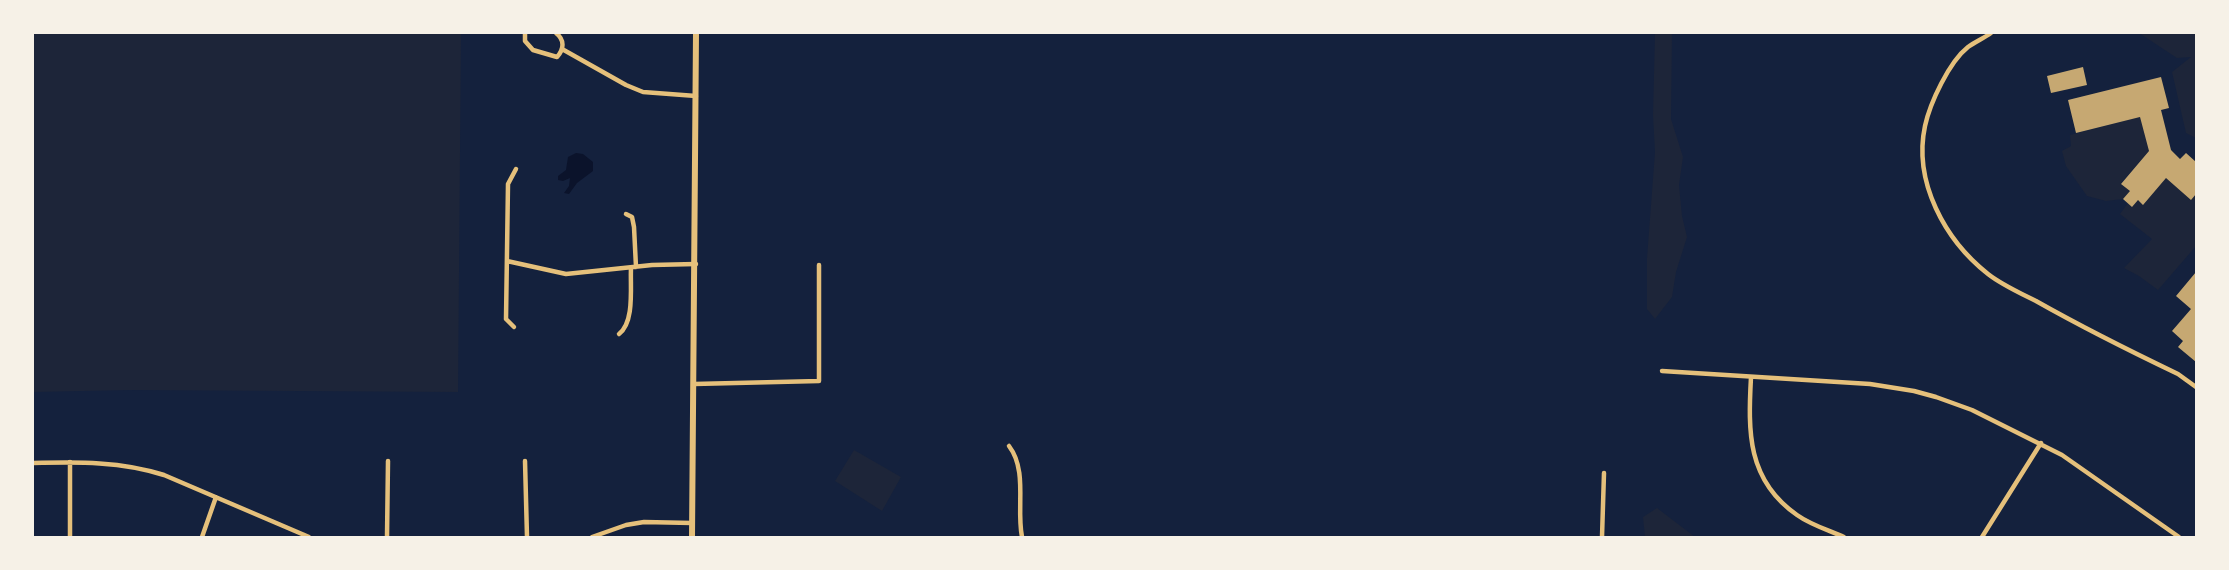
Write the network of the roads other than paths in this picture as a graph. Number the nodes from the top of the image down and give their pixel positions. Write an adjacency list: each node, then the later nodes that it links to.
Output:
1 (525, 33): 5 (street)
2 (556, 33): 5 (street)
3 (696, 33): 6 (main road)
4 (1991, 33): 18 (street)
5 (562, 49): 6 (street)
6 (696, 96): 10 (main road)
7 (516, 169): 9 (street)
8 (626, 214): 12 (street)
9 (507, 261): 12 (street); 13 (street)
10 (696, 264): 12 (street); 17 (main road)
11 (819, 265): 17 (street)
12 (633, 267): 14 (street)
13 (514, 327)
14 (619, 334)
15 (1662, 371): 16 (street)
16 (1751, 377): 19 (street); 37 (street)
17 (694, 384): 27 (main road)
18 (2196, 387)
19 (2041, 444): 38 (street); 39 (street)
20 (1009, 446): 35 (street)
21 (388, 461): 31 (street)
22 (525, 461): 32 (street)
23 (70, 462): 24 (street); 26 (street); 28 (street)
24 (33, 463)
25 (1605, 473): 36 (street)
26 (216, 497): 29 (street); 30 (street)
27 (692, 523): 33 (street); 34 (main road)
28 (70, 537)
29 (202, 537)
30 (309, 537)
31 (387, 537)
32 (527, 537)
33 (592, 537)
34 (692, 537)
35 (1022, 537)
36 (1602, 537)
37 (1844, 537)
38 (1982, 537)
39 (2179, 537)

